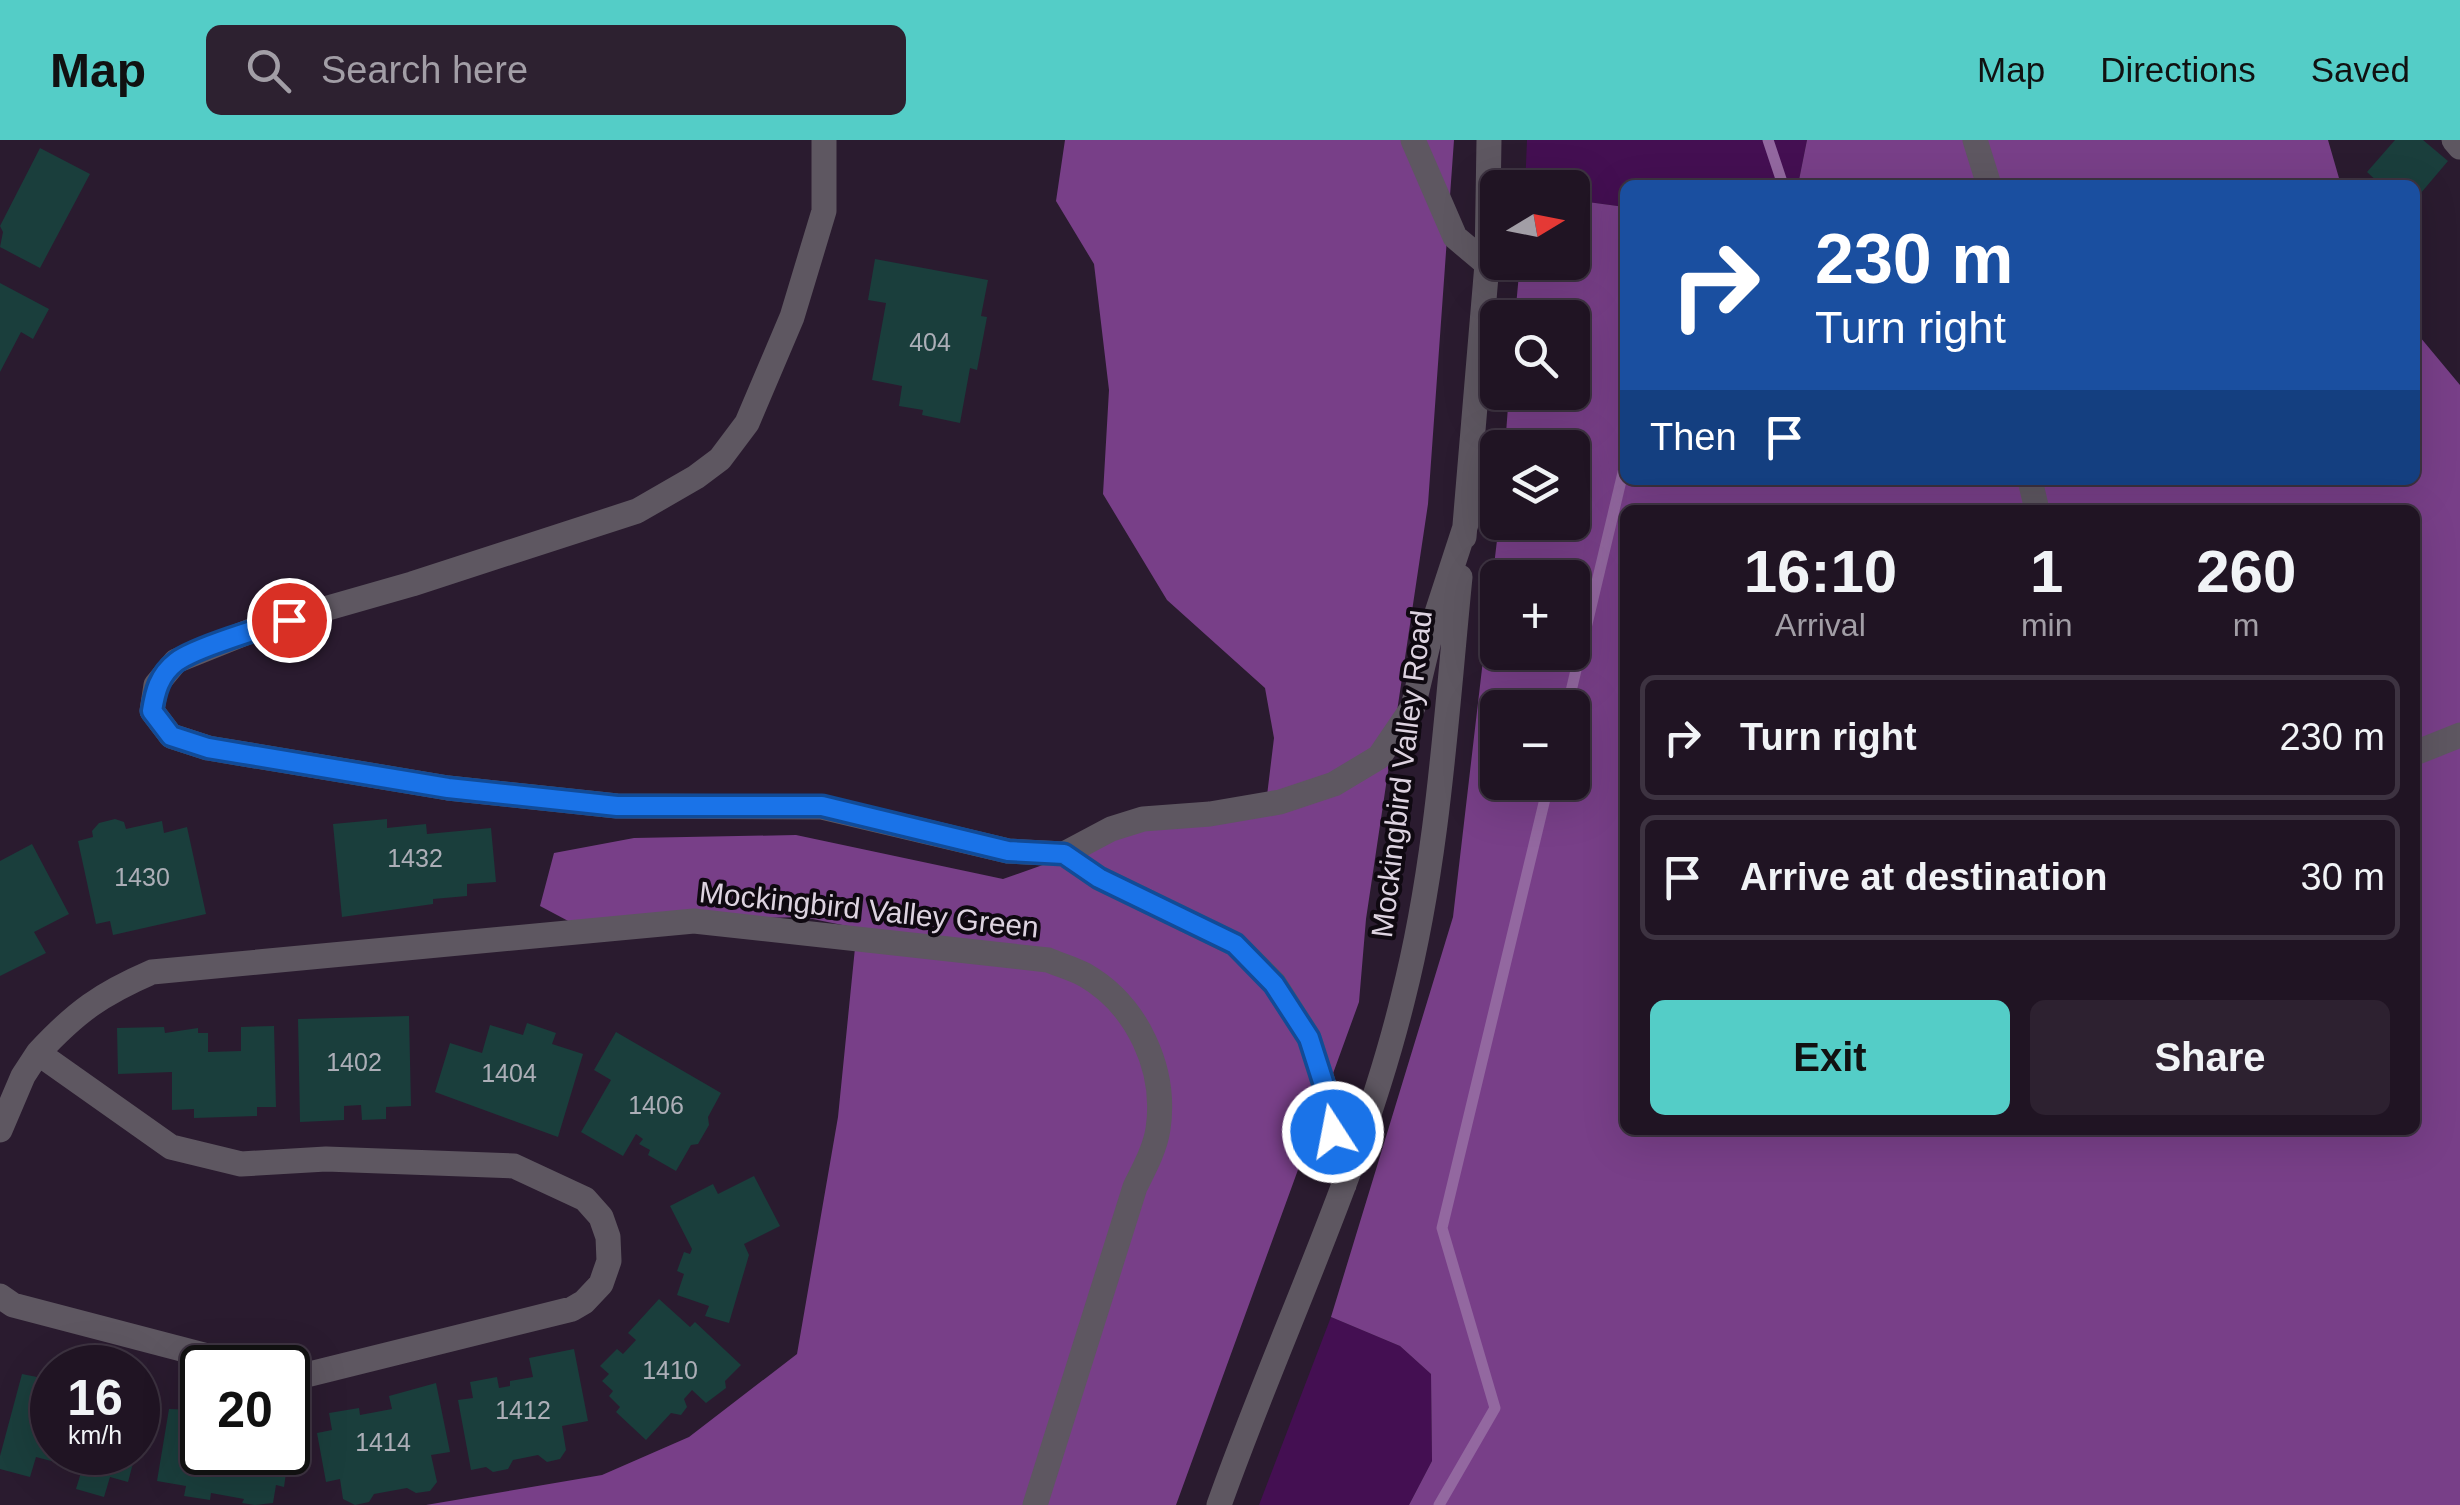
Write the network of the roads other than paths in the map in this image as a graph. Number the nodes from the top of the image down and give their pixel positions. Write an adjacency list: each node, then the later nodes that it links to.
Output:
1 (824, 140): 14 (street)
2 (1413, 140): 9 (street)
3 (1489, 140): 7 (street, Mockingbird Valley Road)
4 (1975, 140): 8 (street)
5 (2454, 140): 6 (street)
6 (2460, 147)
7 (1489, 170)
8 (1987, 180)
9 (1480, 258)
10 (1486, 280): 11 (street, Mockingbird Valley Road)
11 (1466, 524): 14 (street); 17 (street, Mockingbird Valley Road)
12 (2460, 736): 13 (street)
13 (2420, 752)
14 (1064, 854): 17 (street)
15 (38, 1054): 16 (street, Mockingbird Valley Green); 20 (street); 21 (street, Mockingbird Valley Green)
16 (0, 1130)
17 (1344, 1185): 22 (street, Mockingbird Valley Road)
18 (0, 1296): 19 (street)
19 (180, 1349)
20 (310, 1374)
21 (1035, 1505)
22 (1219, 1505)

